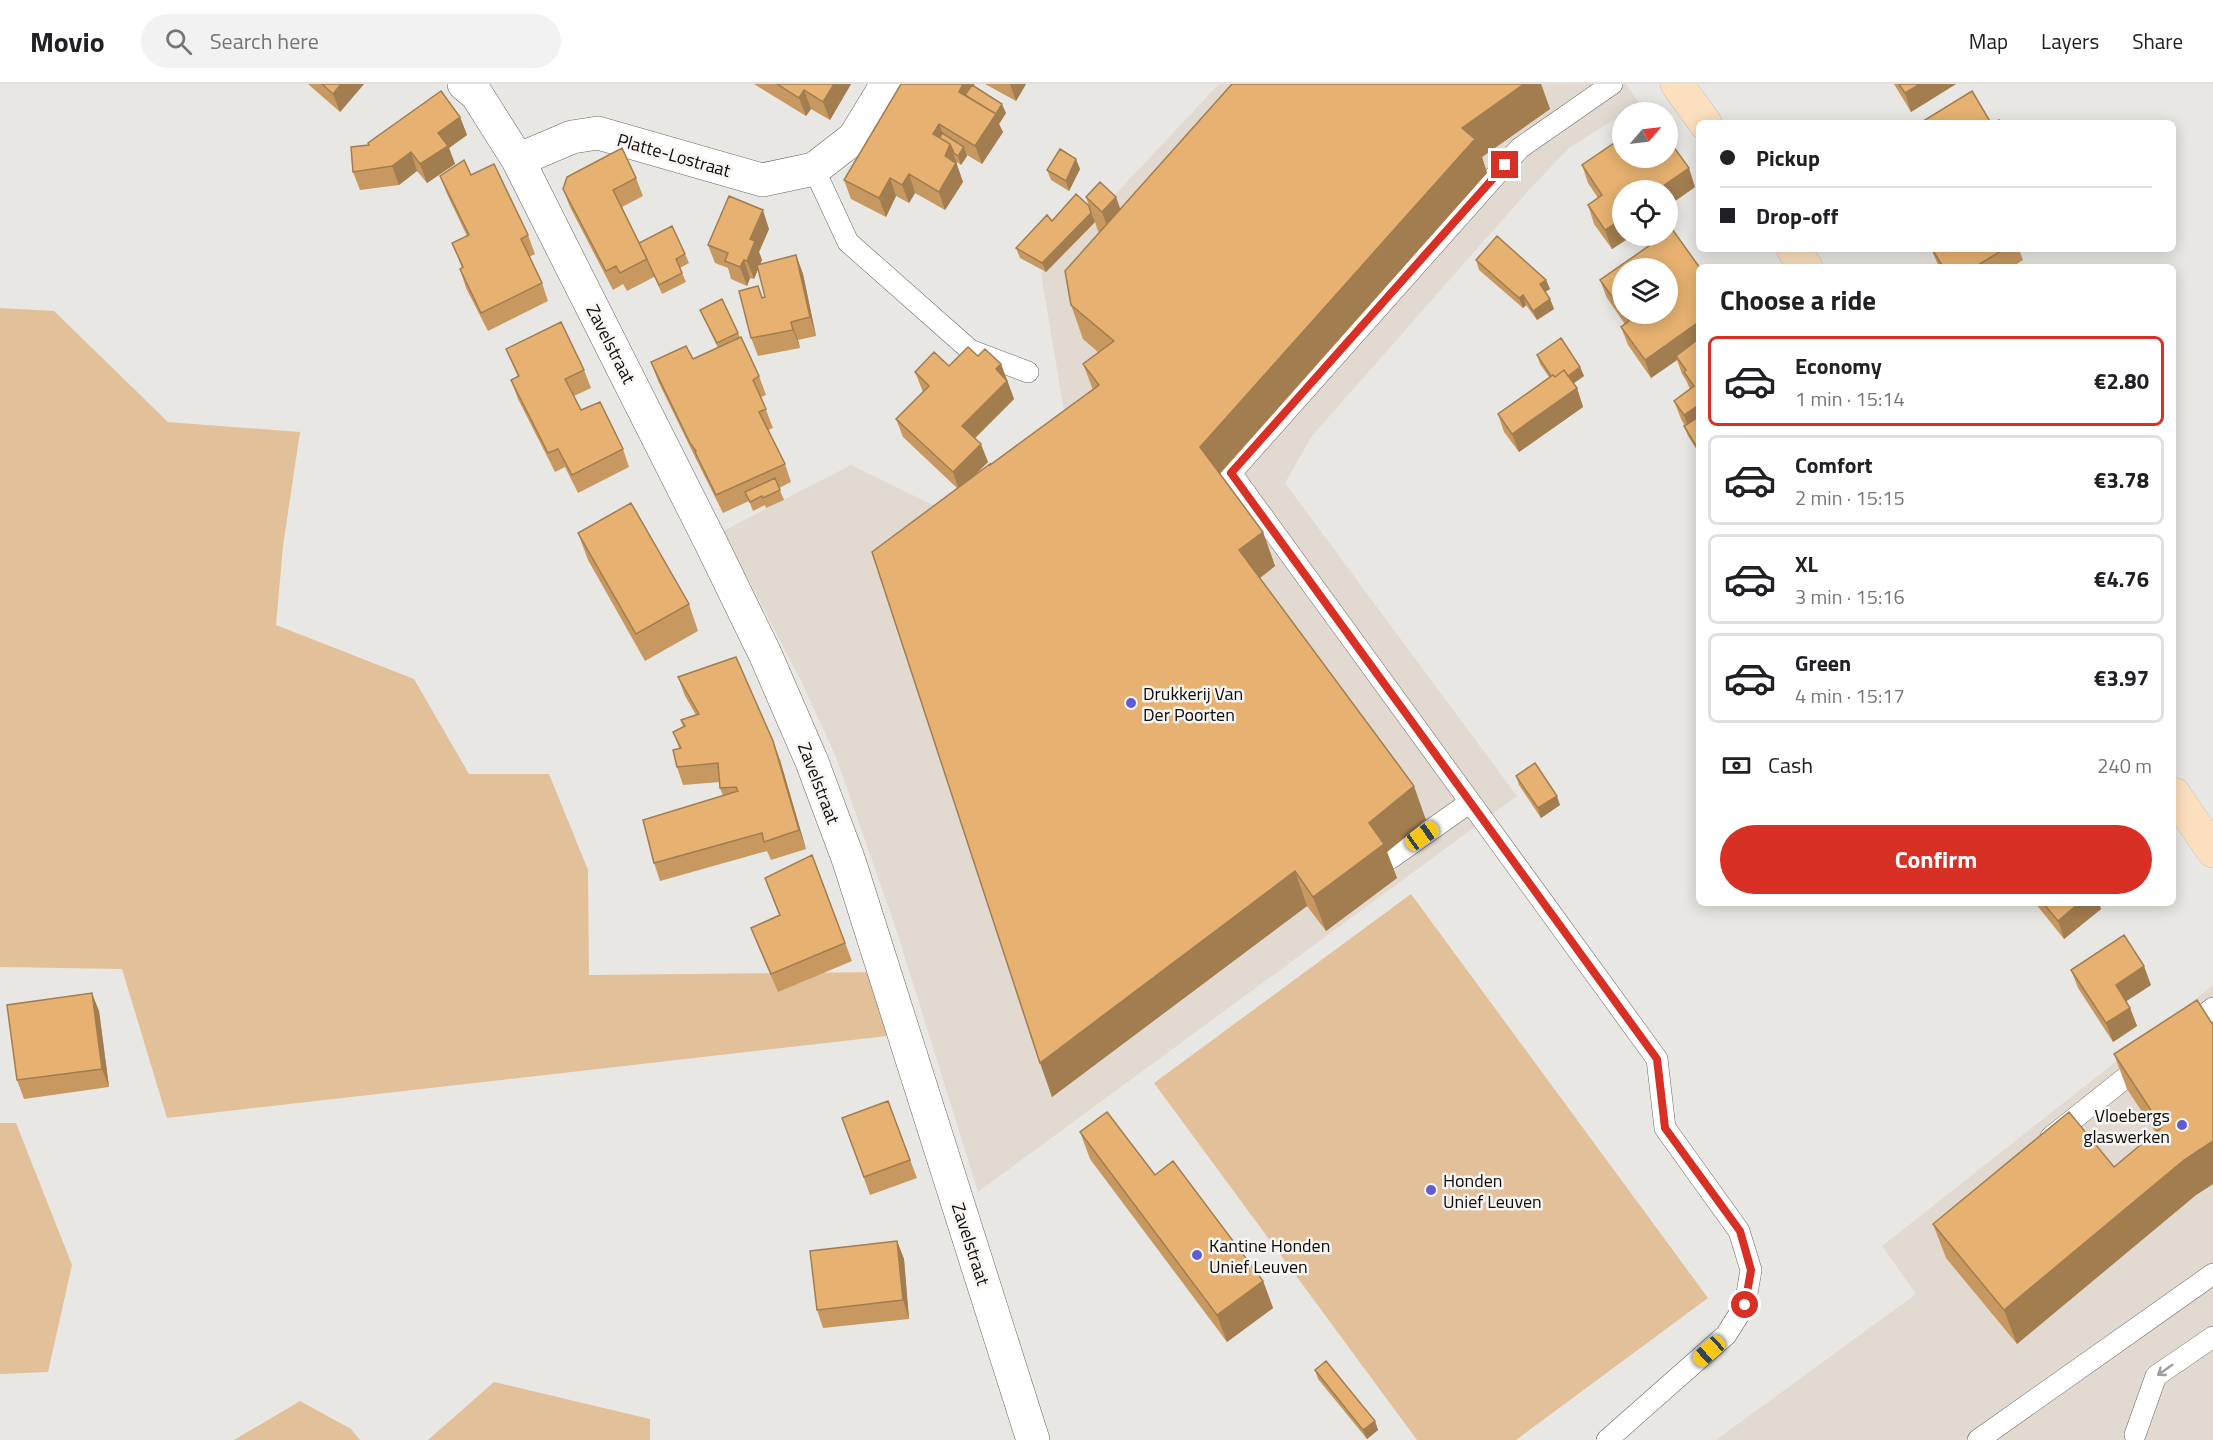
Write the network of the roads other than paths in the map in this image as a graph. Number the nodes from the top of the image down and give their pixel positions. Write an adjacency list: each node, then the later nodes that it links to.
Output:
1 (464, 84): 6 (street)
2 (887, 84): 7 (street, Platte-Lostraat)
3 (1612, 84): 10 (lane)
4 (1677, 84): 5 (main road)
5 (1703, 120)
6 (518, 160): 7 (street, Platte-Lostraat); 18 (street, Zavelstraat)
7 (814, 169): 8 (lane)
8 (1028, 372)
9 (2176, 797): 11 (main road)
10 (1469, 802): 12 (lane); 19 (lane)
11 (2213, 851)
12 (1391, 858)
13 (2213, 1008): 14 (lane)
14 (2035, 1150)
15 (2213, 1274): 20 (lane)
16 (2213, 1337): 17 (lane, one-way to 17)
17 (2135, 1435)
18 (1033, 1440)
19 (1607, 1440)
20 (1979, 1440)

